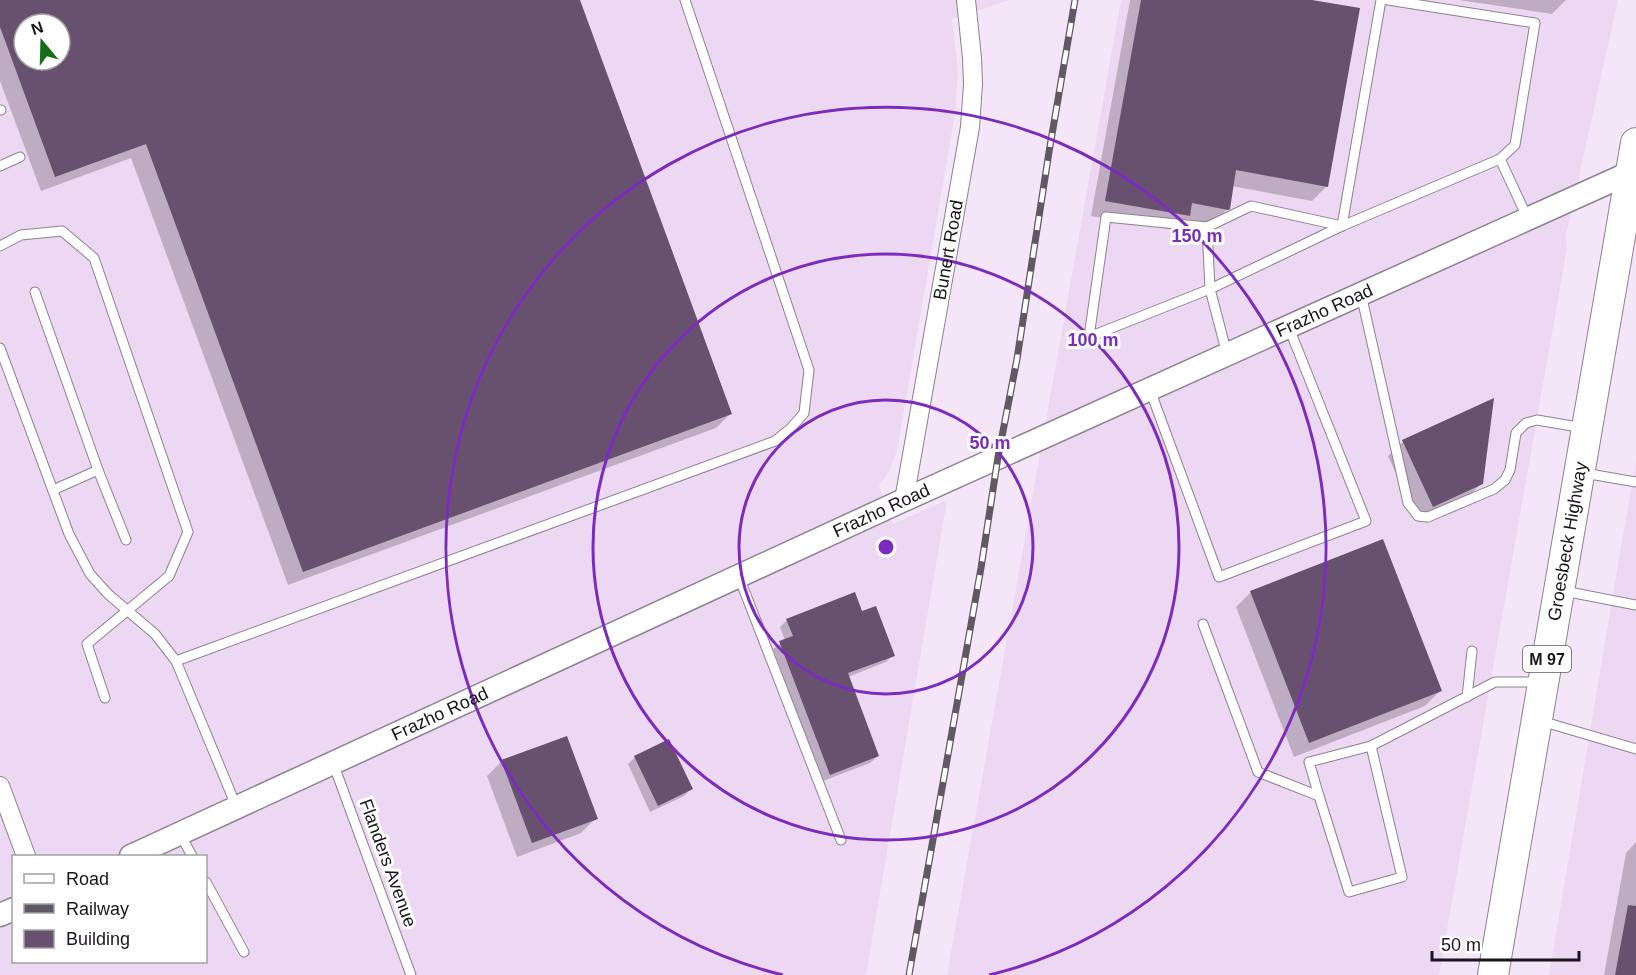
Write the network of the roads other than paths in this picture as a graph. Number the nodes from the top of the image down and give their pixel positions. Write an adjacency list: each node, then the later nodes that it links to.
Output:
1 (685, 0): 34 (lane)
2 (966, 0): 26 (street, Bunert Road)
3 (1381, 0): 11 (lane)
4 (1389, 0): 7 (lane)
5 (1636, 143): 9 (main road, Groesbeck Highway / M 97)
6 (20, 158): 8 (lane)
7 (1500, 159): 10 (lane); 11 (lane)
8 (0, 166)
9 (1633, 172): 10 (street, Frazho Road); 21 (main road, Groesbeck Highway / M 97)
10 (1528, 219): 16 (street, Frazho Road)
11 (1342, 226): 12 (lane); 14 (lane)
12 (1207, 227): 14 (lane); 14 (lane)
13 (0, 246): 31 (lane)
14 (1210, 289): 19 (lane)
15 (35, 292): 22 (lane)
16 (1360, 294): 17 (street, Frazho Road); 21 (lane)
17 (1288, 327): 19 (street, Frazho Road); 20 (lane)
18 (0, 349): 25 (lane)
19 (1227, 354): 20 (street, Frazho Road)
20 (1150, 390): 26 (street, Frazho Road)
21 (1587, 429): 23 (main road, Groesbeck Highway / M 97)
22 (98, 470): 25 (lane); 27 (lane)
23 (1579, 472): 24 (lane); 29 (main road, Groesbeck Highway / M 97)
24 (1636, 482)
25 (53, 490): 31 (lane)
26 (904, 500): 28 (street, Frazho Road)
27 (126, 540)
28 (739, 577): 41 (street, Frazho Road); 46 (lane)
29 (1559, 590): 30 (lane); 35 (main road, Groesbeck Highway / M 97)
30 (1636, 604)
31 (127, 610): 34 (lane); 37 (lane)
32 (1203, 624): 43 (lane)
33 (1472, 651): 36 (lane)
34 (176, 661): 44 (lane)
35 (1543, 682): 36 (lane); 38 (main road, Groesbeck Highway / M 97)
36 (1467, 697): 39 (lane)
37 (105, 698)
38 (1537, 720): 40 (lane); 53 (main road, Groesbeck Highway / M 97)
39 (1371, 746): 43 (lane); 43 (lane)
40 (1636, 749)
41 (333, 762): 44 (street, Frazho Road); 52 (lane, Flanders Avenue)
42 (0, 786): 47 (street)
43 (1319, 796)
44 (237, 808): 45 (street, Frazho Road)
45 (180, 834): 48 (street, Frazho Road); 49 (lane)
46 (841, 840)
47 (27, 855)
48 (133, 855)
49 (191, 855)
50 (207, 884): 51 (lane)
51 (244, 952)
52 (411, 975)
53 (1493, 975)

